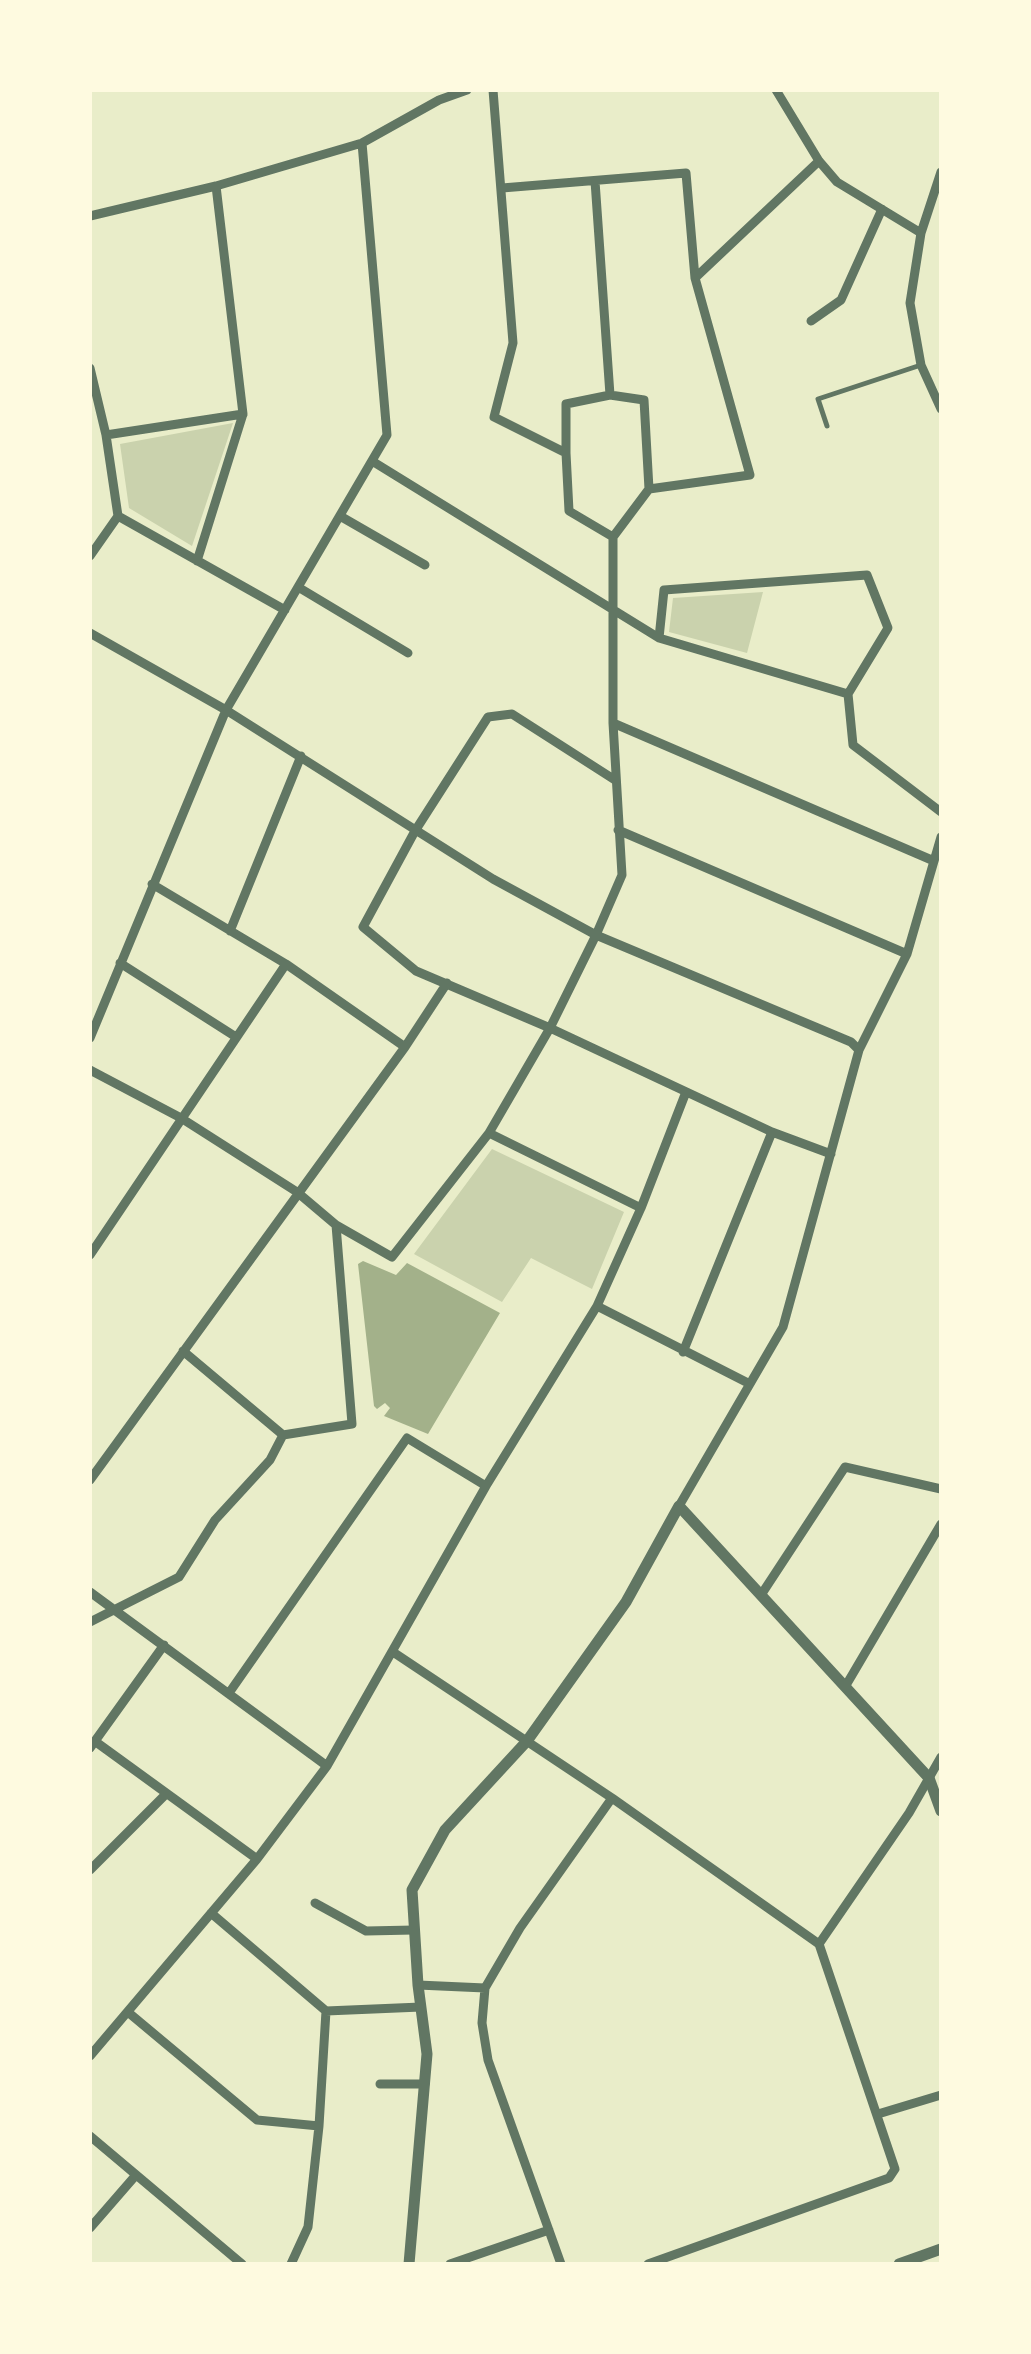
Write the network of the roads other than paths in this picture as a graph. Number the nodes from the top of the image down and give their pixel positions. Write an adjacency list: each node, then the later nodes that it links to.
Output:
1 (467, 90): 4 (street)
2 (493, 90): 10 (street)
3 (776, 90): 6 (street)
4 (438, 95): 5 (street)
5 (362, 144): 9 (street); 24 (street)
6 (819, 160): 11 (street); 14 (street)
7 (941, 172): 13 (street)
8 (595, 180): 10 (street); 14 (street); 18 (street)
9 (216, 186): 12 (street); 20 (street)
10 (502, 188): 23 (street)
11 (882, 210): 13 (street); 15 (street)
12 (90, 216)
13 (921, 232): 16 (street)
14 (695, 278): 25 (street)
15 (811, 321)
16 (922, 366): 19 (street); 21 (lane)
17 (90, 368): 22 (street)
18 (610, 396): 23 (street); 25 (street)
19 (941, 409)
20 (243, 414): 22 (street); 30 (street)
21 (827, 426)
22 (106, 436): 26 (street)
23 (566, 452): 28 (street)
24 (372, 461): 27 (street); 34 (street)
25 (648, 489): 28 (street)
26 (118, 516): 29 (street); 30 (street)
27 (340, 516): 31 (street); 32 (street)
28 (613, 537): 34 (street)
29 (90, 556)
30 (197, 560): 33 (street)
31 (425, 565)
32 (298, 587): 33 (street); 37 (street)
33 (285, 610): 39 (street)
34 (616, 611): 36 (street); 40 (street)
35 (90, 633): 39 (street)
36 (659, 638): 38 (street); 38 (street)
37 (408, 654)
38 (848, 694): 43 (street)
39 (226, 710): 41 (street); 48 (street)
40 (613, 723): 42 (street); 47 (street)
41 (301, 756): 44 (street); 49 (street)
42 (615, 780): 44 (street); 45 (street)
43 (941, 812)
44 (416, 830): 50 (street); 54 (street)
45 (618, 830): 50 (street); 51 (street)
46 (941, 837): 47 (street)
47 (934, 861): 51 (street)
48 (152, 884): 49 (street); 52 (street)
49 (230, 931): 53 (street)
50 (596, 935): 55 (street); 59 (street)
51 (907, 954): 59 (street)
52 (120, 963): 56 (street); 57 (street)
53 (286, 964): 57 (street); 58 (street)
54 (447, 982): 55 (street); 58 (street)
55 (550, 1028): 61 (street); 64 (street)
56 (90, 1038)
57 (236, 1038): 62 (street)
58 (405, 1048): 66 (street)
59 (858, 1050): 65 (street)
60 (90, 1070): 62 (street)
61 (686, 1092): 63 (street); 67 (street)
62 (181, 1118): 66 (street); 69 (street)
63 (772, 1132): 65 (street); 72 (street)
64 (489, 1133): 67 (street); 68 (street)
65 (831, 1154): 73 (street)
66 (298, 1192): 68 (street); 71 (street)
67 (641, 1208): 70 (street)
68 (336, 1225): 74 (street)
69 (90, 1254)
70 (597, 1306): 72 (street); 76 (street)
71 (184, 1351): 74 (street); 75 (street)
72 (683, 1352): 73 (street)
73 (748, 1384): 78 (street)
74 (283, 1435): 82 (street)
75 (90, 1480)
76 (486, 1486): 85 (street); 87 (street)
77 (941, 1489): 81 (street)
78 (679, 1506): 81 (street); 88 (street)
79 (941, 1524): 86 (street)
80 (90, 1592): 82 (street)
81 (760, 1595): 86 (street)
82 (114, 1608): 83 (street); 84 (street)
83 (90, 1622)
84 (164, 1645): 87 (street); 89 (street)
85 (393, 1652): 88 (street); 91 (street)
86 (845, 1687): 92 (street)
87 (229, 1693): 91 (street)
88 (527, 1740): 94 (street); 100 (street)
89 (93, 1745): 93 (street)
90 (941, 1757): 92 (street)
91 (327, 1766): 96 (street)
92 (928, 1778): 95 (street); 101 (street)
93 (165, 1794): 96 (street); 97 (street)
94 (612, 1798): 101 (street); 103 (street)
95 (941, 1811)
96 (257, 1859): 99 (street)
97 (90, 1870)
98 (315, 1903): 100 (street)
99 (210, 1913): 105 (street); 106 (street)
100 (414, 1930): 102 (street)
101 (819, 1944): 111 (street)
102 (418, 1984): 103 (street); 104 (street)
103 (485, 1988): 116 (street)
104 (421, 2007): 105 (street); 109 (street)
105 (326, 2011): 112 (street)
106 (129, 2012): 107 (street); 112 (street)
107 (90, 2056)
108 (380, 2084): 109 (street)
109 (424, 2084): 120 (street)
110 (941, 2095): 111 (street)
111 (878, 2114): 123 (street)
112 (320, 2126): 119 (street)
113 (90, 2136): 114 (street)
114 (136, 2175): 115 (street); 118 (street)
115 (90, 2228)
116 (548, 2230): 121 (street); 122 (street)
117 (941, 2250): 124 (street)
118 (242, 2264)
119 (291, 2264)
120 (409, 2264)
121 (450, 2264)
122 (561, 2264)
123 (648, 2264)
124 (899, 2264)

